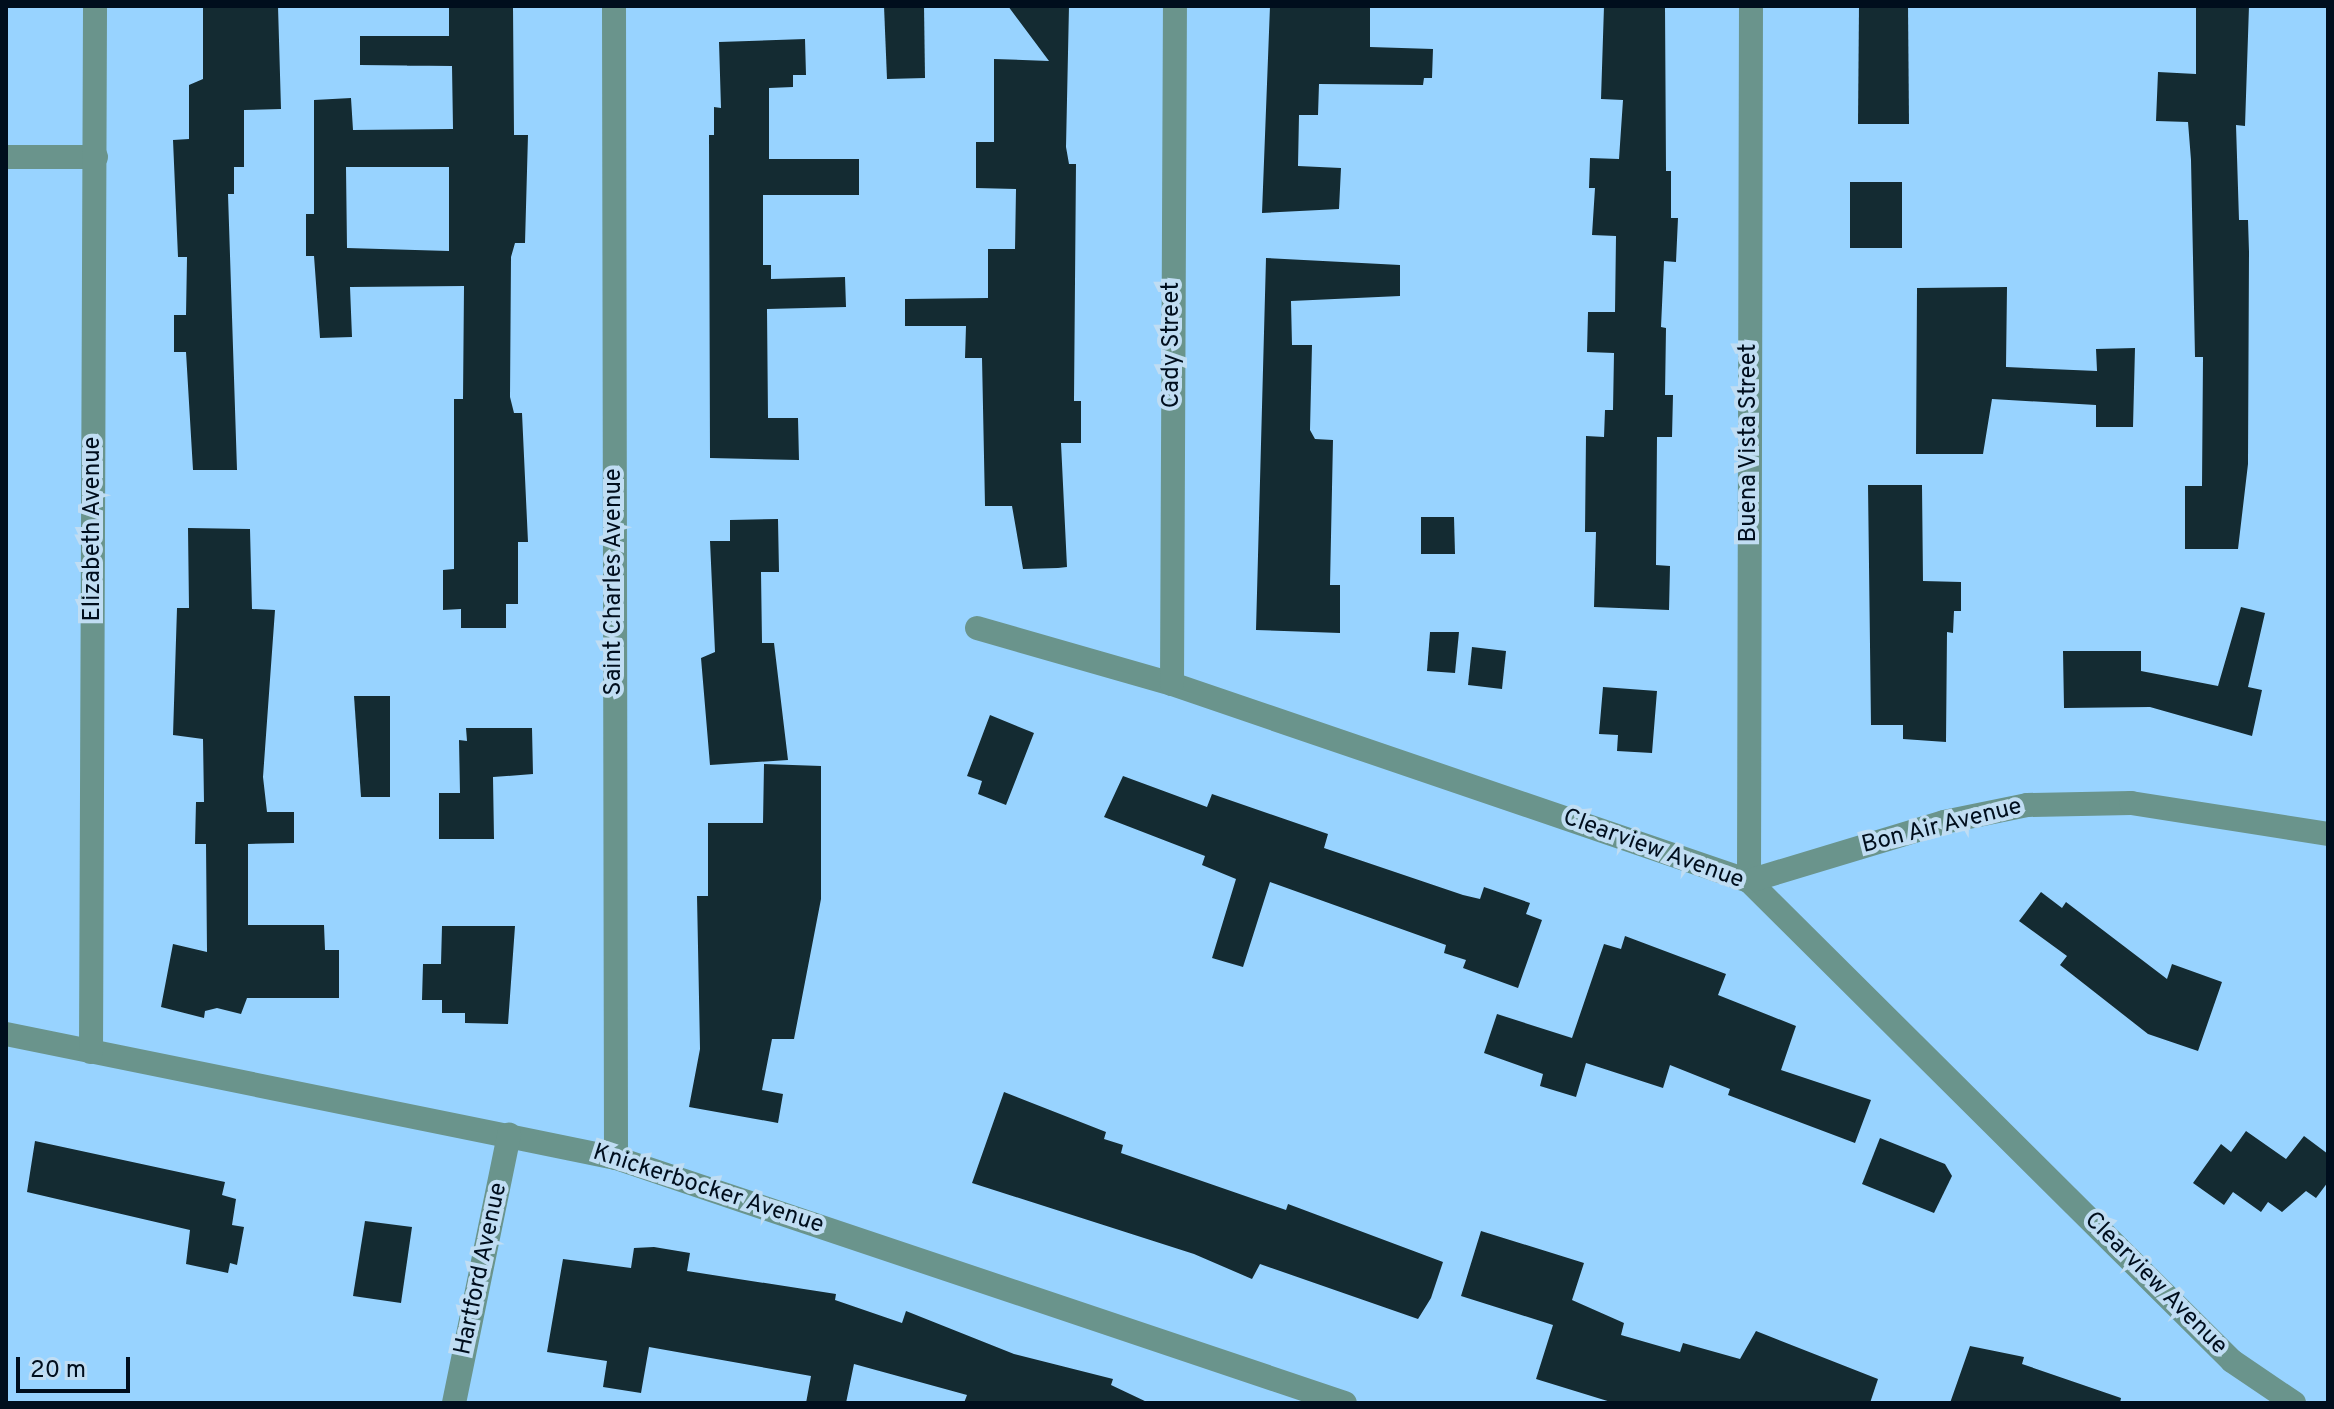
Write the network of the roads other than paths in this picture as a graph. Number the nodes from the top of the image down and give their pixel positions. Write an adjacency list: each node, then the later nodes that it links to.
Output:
1 (95, 6): 6 (street, Elizabeth Avenue)
2 (614, 6): 14 (street, Saint Charles Avenue)
3 (1175, 6): 8 (street, Cady Street)
4 (1751, 6): 10 (street, Buena Vista Street)
5 (6, 157): 6 (street)
6 (96, 157): 12 (street, Elizabeth Avenue)
7 (977, 628): 8 (street, Clearview Avenue)
8 (1172, 684): 10 (street, Clearview Avenue)
9 (2328, 834): 10 (street, Bon Air Avenue)
10 (1749, 881): 17 (street, Clearview Avenue)
11 (6, 1034): 12 (street, Knickerbocker Avenue)
12 (91, 1052): 13 (street, Knickerbocker Avenue)
13 (509, 1135): 14 (street, Knickerbocker Avenue); 15 (street, Hartford Avenue)
14 (616, 1158): 16 (street, Knickerbocker Avenue)
15 (454, 1403)
16 (1345, 1403)
17 (2294, 1403)

